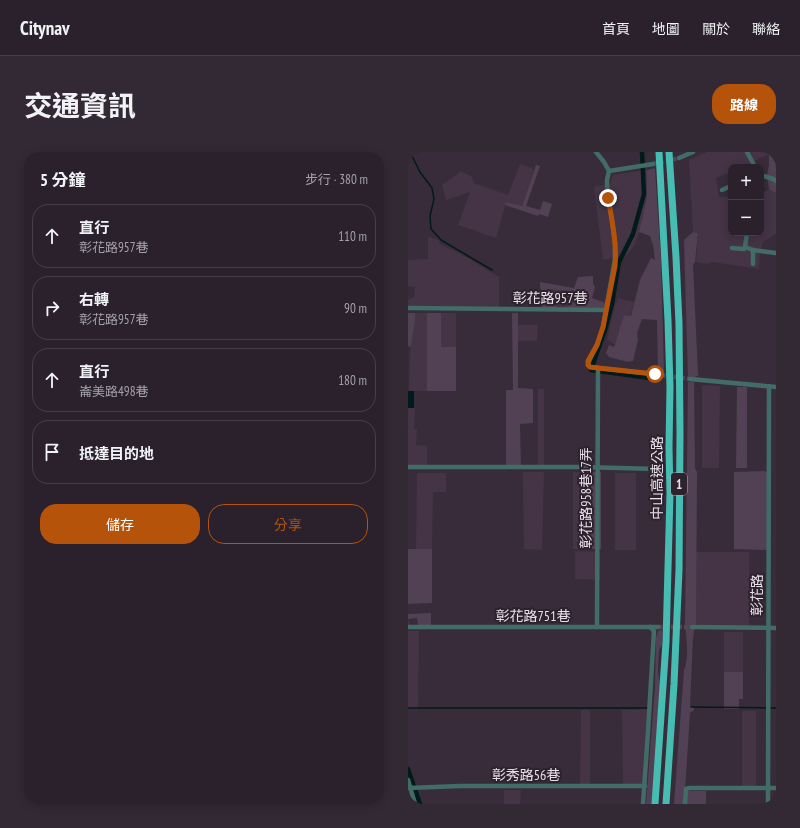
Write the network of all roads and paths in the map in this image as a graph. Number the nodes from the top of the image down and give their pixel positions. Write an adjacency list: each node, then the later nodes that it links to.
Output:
1 (596, 152): 9 (street)
2 (659, 152): 44 (highway, 中山高速公路 / 1)
3 (670, 152): 45 (highway, 中山高速公路 / 1)
4 (693, 152): 6 (street)
5 (747, 152): 8 (street)
6 (679, 158)
7 (653, 164): 9 (street)
8 (753, 164)
9 (609, 171): 21 (street)
10 (764, 176): 11 (street)
11 (776, 181)
12 (728, 187): 13 (street)
13 (722, 190)
14 (747, 236): 15 (street)
15 (745, 247): 16 (street); 17 (street)
16 (732, 248)
17 (754, 250): 18 (street); 19 (street)
18 (776, 253)
19 (753, 264)
20 (408, 308): 21 (street, 彰花路957巷)
21 (606, 310): 22 (street, 彰花路957巷)
22 (598, 368): 23 (street); 28 (street, 彰花路958巷17弄)
23 (661, 375)
24 (690, 379): 25 (street)
25 (769, 386): 26 (street); 35 (street, 彰花路)
26 (776, 387)
27 (408, 467): 28 (street)
28 (597, 468): 29 (street); 31 (street, 彰花路958巷17弄)
29 (656, 469)
30 (408, 627): 31 (street, 彰花路751巷)
31 (597, 627): 32 (street, 彰花路751巷)
32 (650, 627): 33 (street, 彰花路751巷); 38 (street)
33 (658, 627)
34 (692, 627): 35 (street)
35 (768, 628): 36 (street); 40 (street, 彰花路)
36 (776, 628)
37 (408, 780): 39 (street)
38 (645, 786): 39 (street, 彰秀路56巷); 43 (street)
39 (409, 788): 42 (street)
40 (768, 788): 41 (street); 46 (street); 47 (street, 彰花路)
41 (776, 788)
42 (415, 804)
43 (643, 804)
44 (655, 804)
45 (666, 804)
46 (685, 804)
47 (768, 804)

